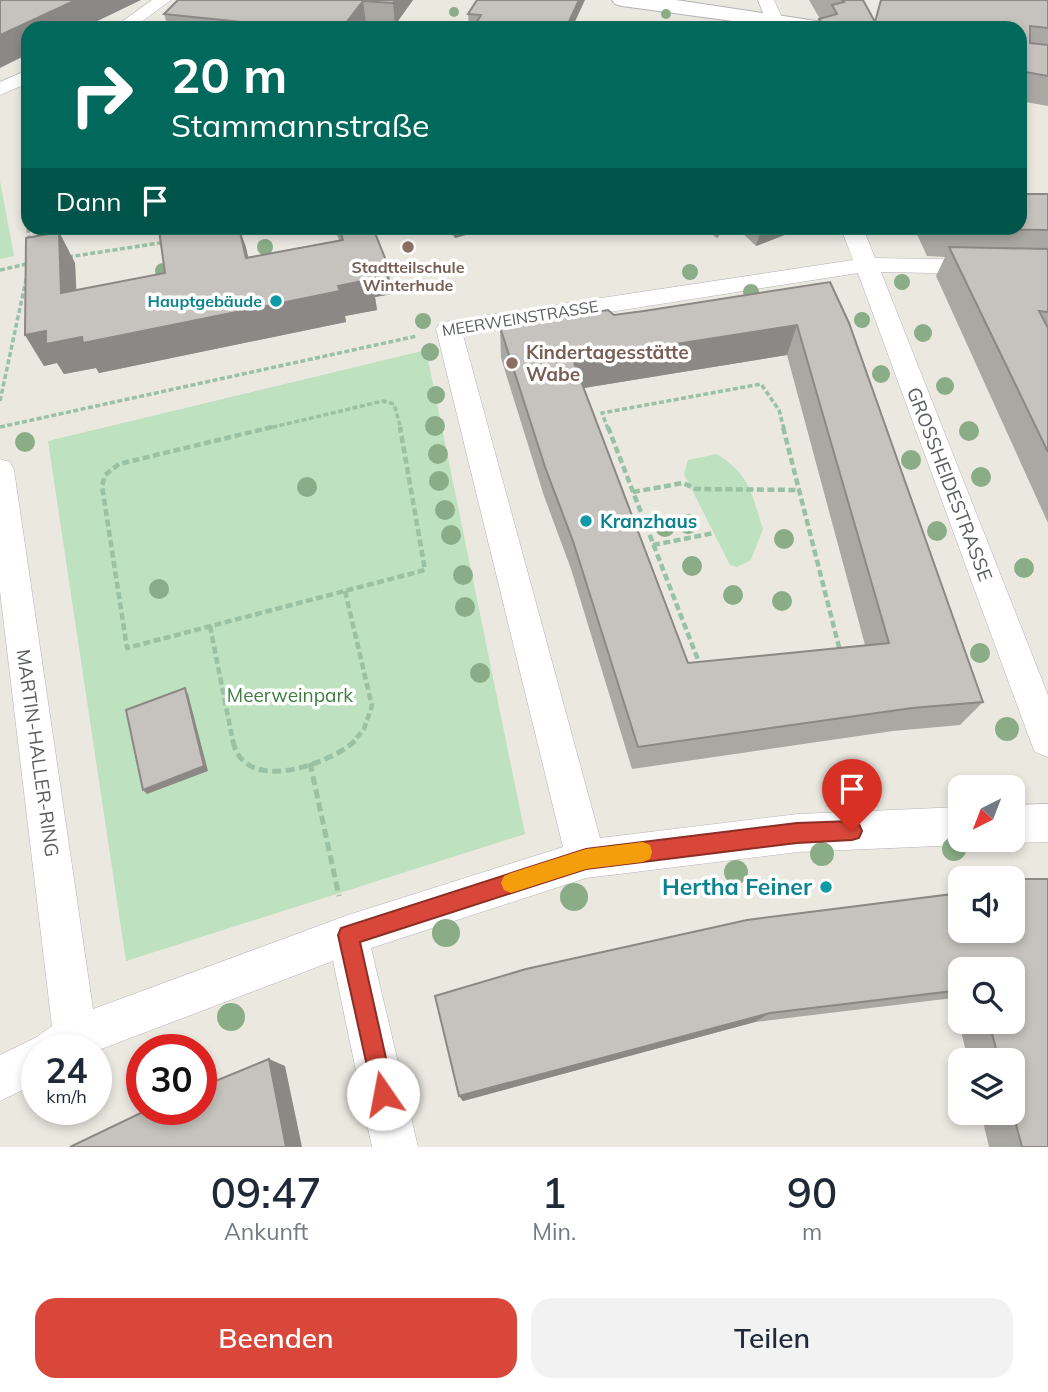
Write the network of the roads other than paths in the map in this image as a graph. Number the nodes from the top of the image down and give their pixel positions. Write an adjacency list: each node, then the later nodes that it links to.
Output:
1 (163, 0): 4 (street)
2 (622, 0): 5 (street)
3 (766, 0): 6 (street)
4 (132, 21)
5 (757, 21)
6 (775, 21)
7 (21, 79): 8 (street)
8 (0, 89)
9 (855, 235): 10 (street, GROSSHEIDESTRASSE)
10 (866, 265): 11 (street, MEERWEINSTRASSE); 13 (street, GROSSHEIDESTRASSE); 17 (street, MEERWEINSTRASSE)
11 (1048, 268)
12 (0, 470): 19 (street, MARTIN-HALLER-RING)
13 (1048, 740)
14 (1048, 823): 15 (street)
15 (1026, 824)
16 (948, 827): 17 (street)
17 (586, 859): 18 (street)
18 (348, 935): 20 (street); 23 (street)
19 (63, 1034)
20 (90, 1034)
21 (21, 1068): 22 (street)
22 (0, 1079)
23 (395, 1147)

